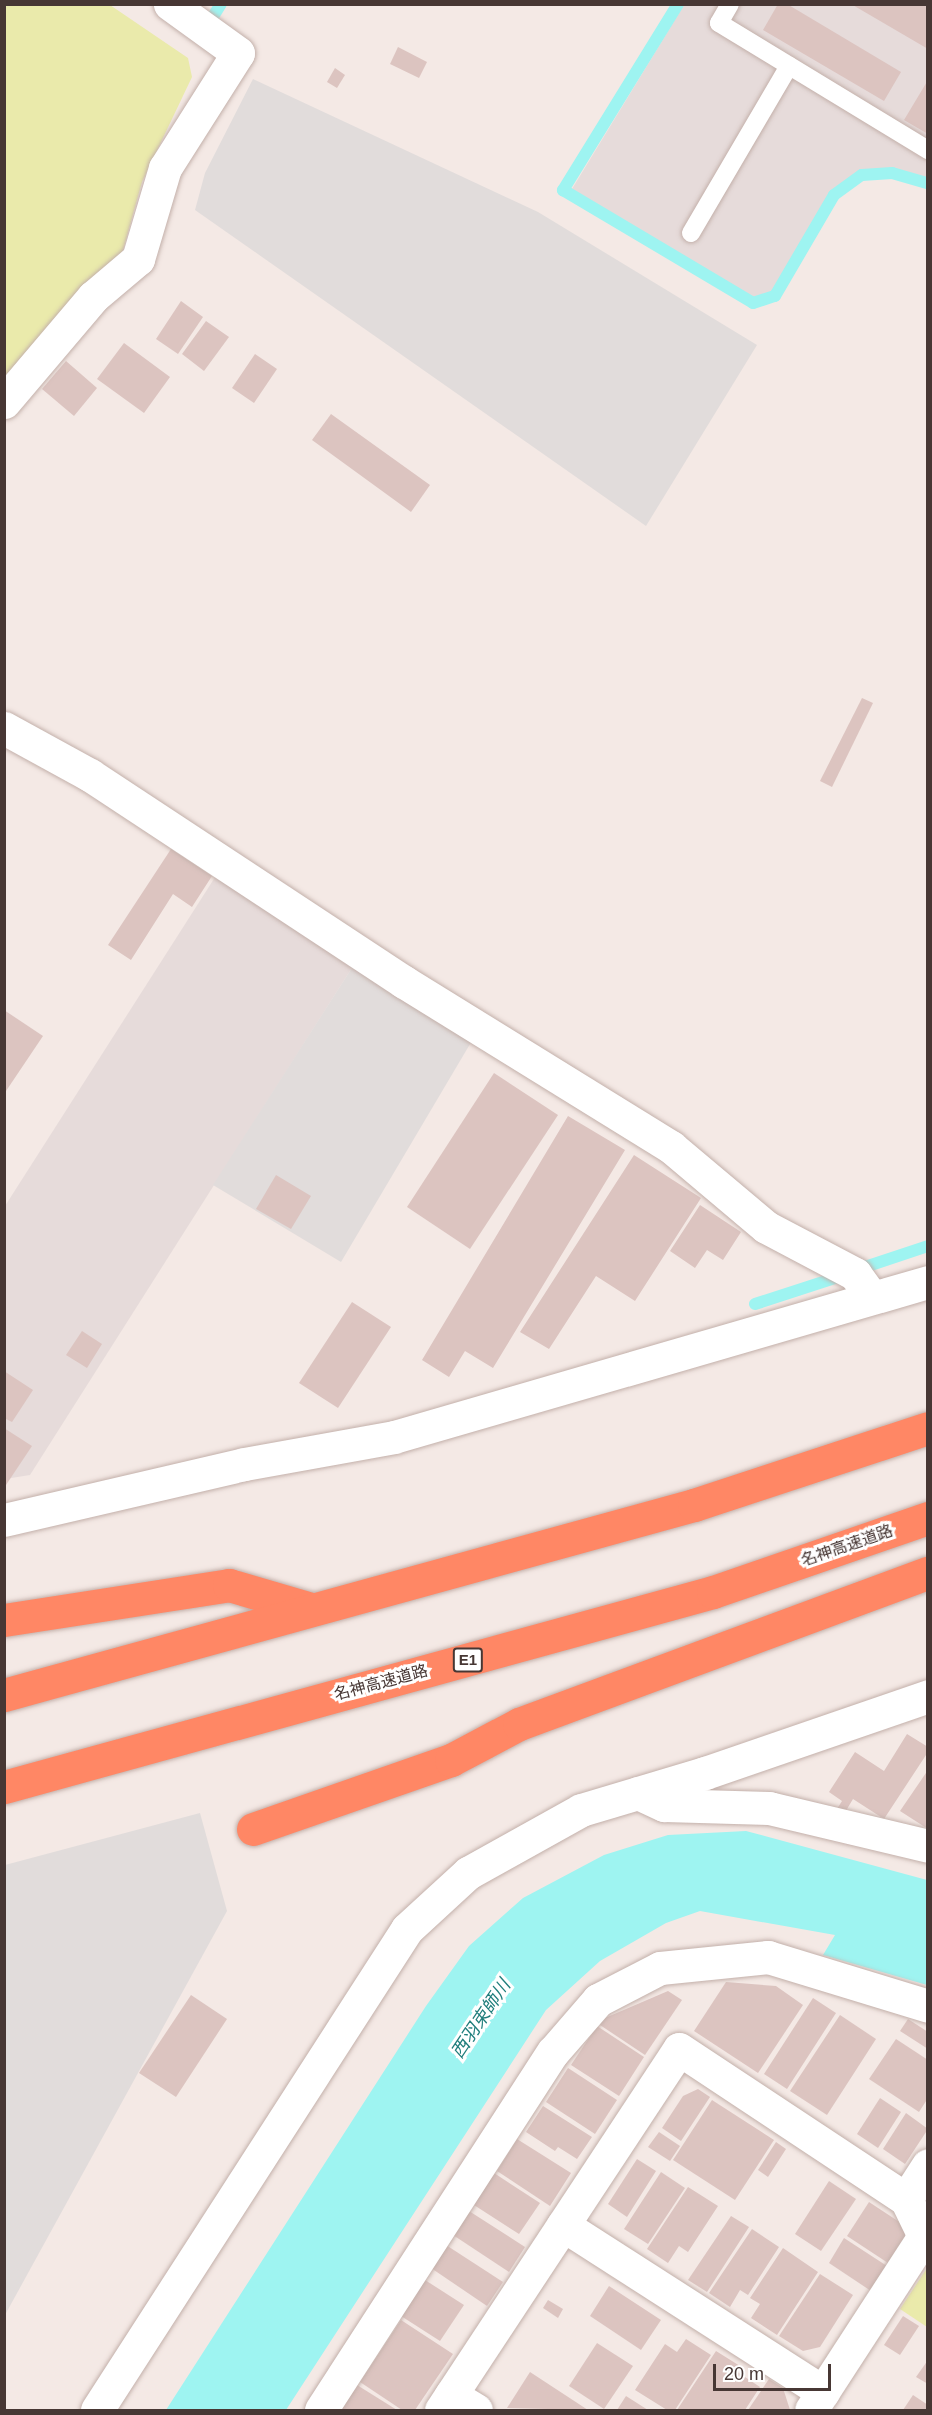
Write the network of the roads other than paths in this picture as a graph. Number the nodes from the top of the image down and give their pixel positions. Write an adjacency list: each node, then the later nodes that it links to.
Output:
1 (170, 4): 6 (street)
2 (730, 4): 3 (lane)
3 (789, 66): 4 (lane); 5 (lane)
4 (927, 150)
5 (691, 233)
6 (4, 402)
7 (4, 728): 9 (street)
8 (927, 1282): 9 (street)
9 (872, 1297): 12 (street)
10 (927, 1428): 14 (highway)
11 (927, 1518): 18 (highway, 名神高速道路 / E1)
12 (4, 1520)
13 (927, 1573): 20 (highway)
14 (312, 1609): 15 (highway); 16 (highway)
15 (4, 1620)
16 (4, 1695)
17 (927, 1696): 19 (street)
18 (4, 1787)
19 (638, 1793): 21 (street); 28 (street)
20 (253, 1829)
21 (927, 1846)
22 (927, 2006): 29 (street)
23 (927, 2165): 24 (street)
24 (906, 2199): 25 (street); 26 (street)
25 (563, 2225): 26 (street); 27 (street)
26 (817, 2401)
27 (456, 2405)
28 (97, 2410)
29 (321, 2410)

